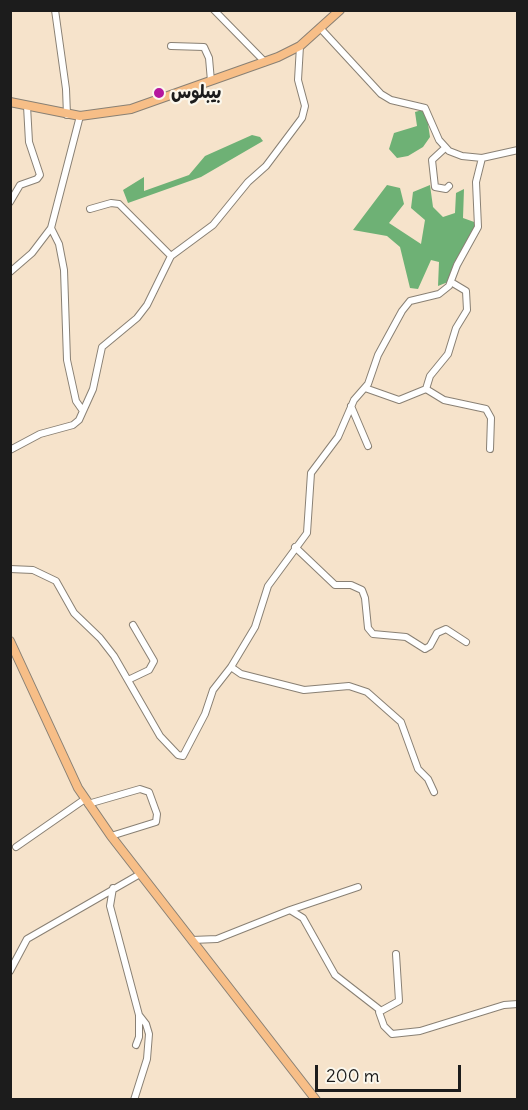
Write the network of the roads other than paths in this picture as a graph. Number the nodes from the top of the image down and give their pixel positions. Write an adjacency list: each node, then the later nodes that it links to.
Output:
1 (55, 10): 11 (street)
2 (214, 10): 7 (street)
3 (340, 10): 4 (main road)
4 (321, 29): 6 (main road); 13 (street)
5 (171, 46): 8 (street)
6 (300, 46): 7 (main road); 20 (street)
7 (265, 62): 8 (main road)
8 (211, 81): 12 (main road)
9 (10, 102): 10 (main road)
10 (27, 106): 11 (main road); 17 (street)
11 (67, 115): 12 (main road)
12 (80, 116): 19 (street)
13 (445, 148): 15 (street); 16 (street)
14 (518, 150): 15 (street)
15 (482, 158): 22 (street)
16 (449, 186)
17 (10, 202)
18 (90, 209): 20 (street)
19 (51, 228): 21 (street); 26 (street)
20 (171, 256): 26 (street)
21 (10, 272)
22 (451, 282): 23 (street); 24 (street)
23 (365, 388): 24 (street); 25 (street)
24 (426, 389): 28 (street)
25 (351, 406): 27 (street); 30 (street)
26 (82, 411): 29 (street)
27 (368, 447)
28 (490, 449)
29 (10, 450)
30 (295, 547): 34 (street); 35 (street)
31 (10, 569): 36 (street)
32 (133, 625): 36 (street)
33 (10, 641): 38 (main road)
34 (466, 642)
35 (231, 667): 36 (street); 37 (street)
36 (128, 680)
37 (434, 792)
38 (87, 802): 39 (main road); 39 (street); 40 (street)
39 (111, 836): 41 (main road)
40 (16, 847)
41 (140, 874): 43 (street); 45 (main road)
42 (358, 887): 44 (street)
43 (113, 888): 47 (street); 50 (street)
44 (290, 910): 45 (street); 49 (street)
45 (192, 940): 53 (main road)
46 (396, 954): 49 (street)
47 (10, 971)
48 (518, 1004): 49 (street)
49 (380, 1010)
50 (139, 1015): 51 (street); 52 (street)
51 (136, 1045)
52 (134, 1100)
53 (316, 1100)

